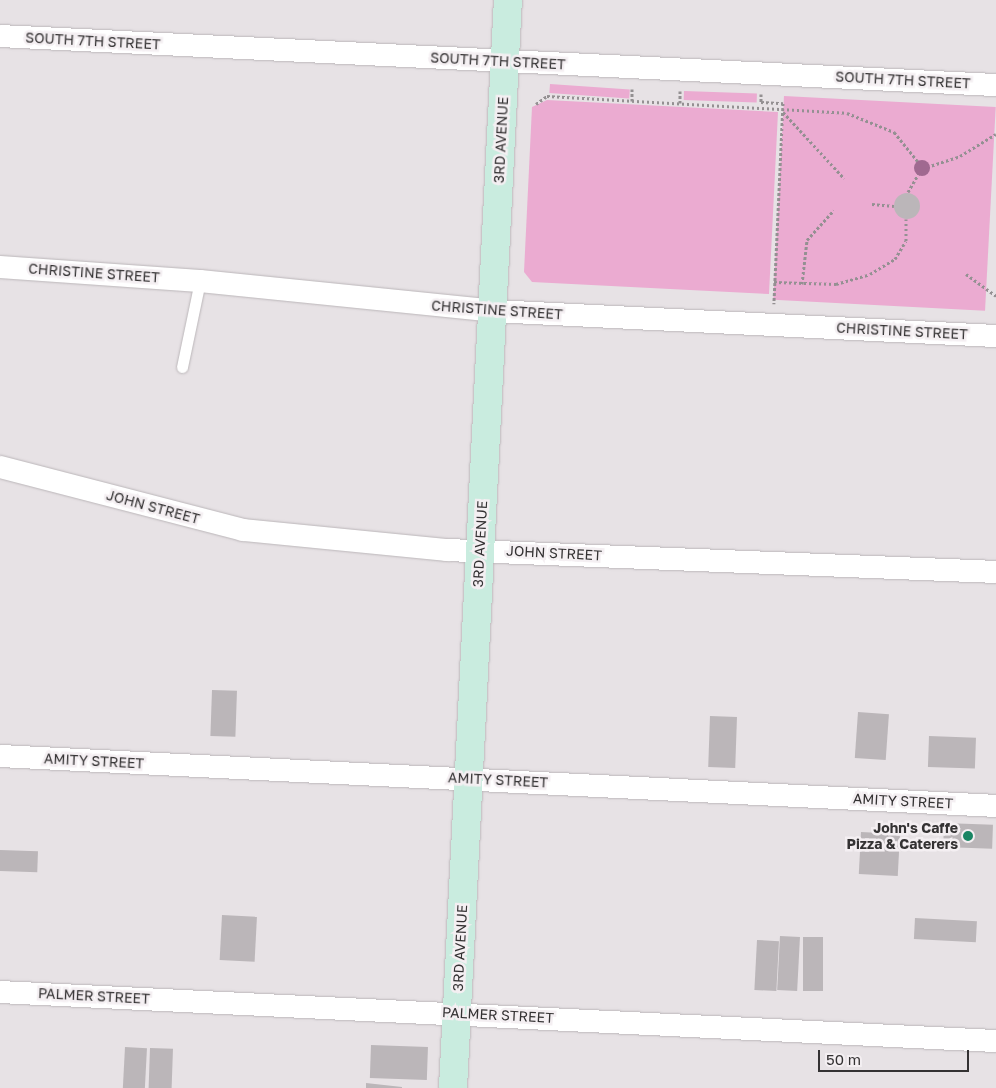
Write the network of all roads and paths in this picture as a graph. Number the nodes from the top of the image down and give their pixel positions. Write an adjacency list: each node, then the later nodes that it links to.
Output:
1 (508, 0): 3 (street, 3RD AVENUE)
2 (0, 36): 3 (street, SOUTH 7TH STREET)
3 (505, 62): 4 (street, SOUTH 7TH STREET); 29 (street, 3RD AVENUE)
4 (996, 85)
5 (632, 89): 8 (path)
6 (680, 91): 10 (path)
7 (761, 94): 11 (path)
8 (632, 101): 9 (path); 10 (path)
9 (536, 104)
10 (680, 104): 11 (path)
11 (783, 110): 13 (path); 16 (path); 25 (path)
12 (996, 134): 14 (path)
13 (919, 163): 14 (path); 15 (path)
14 (927, 167): 15 (path)
15 (919, 173): 17 (path)
16 (844, 178)
17 (908, 192)
18 (872, 204): 19 (path)
19 (894, 206)
20 (834, 210): 26 (path)
21 (906, 219): 26 (path)
22 (0, 267): 24 (street, CHRISTINE STREET)
23 (966, 274): 27 (path)
24 (200, 281): 29 (street, CHRISTINE STREET); 31 (lane)
25 (774, 282): 26 (path); 28 (path)
26 (802, 284)
27 (996, 296)
28 (774, 304)
29 (493, 311): 30 (street, CHRISTINE STREET); 33 (street, 3RD AVENUE)
30 (996, 336)
31 (182, 367)
32 (0, 467): 33 (street, JOHN STREET)
33 (479, 549): 34 (street, JOHN STREET); 36 (street, 3RD AVENUE)
34 (996, 572)
35 (0, 756): 36 (street, AMITY STREET)
36 (469, 778): 37 (street, AMITY STREET); 39 (street, 3RD AVENUE)
37 (996, 806)
38 (0, 992): 39 (street, PALMER STREET)
39 (457, 1013): 40 (street, PALMER STREET); 41 (street, 3RD AVENUE)
40 (996, 1041)
41 (453, 1088)

